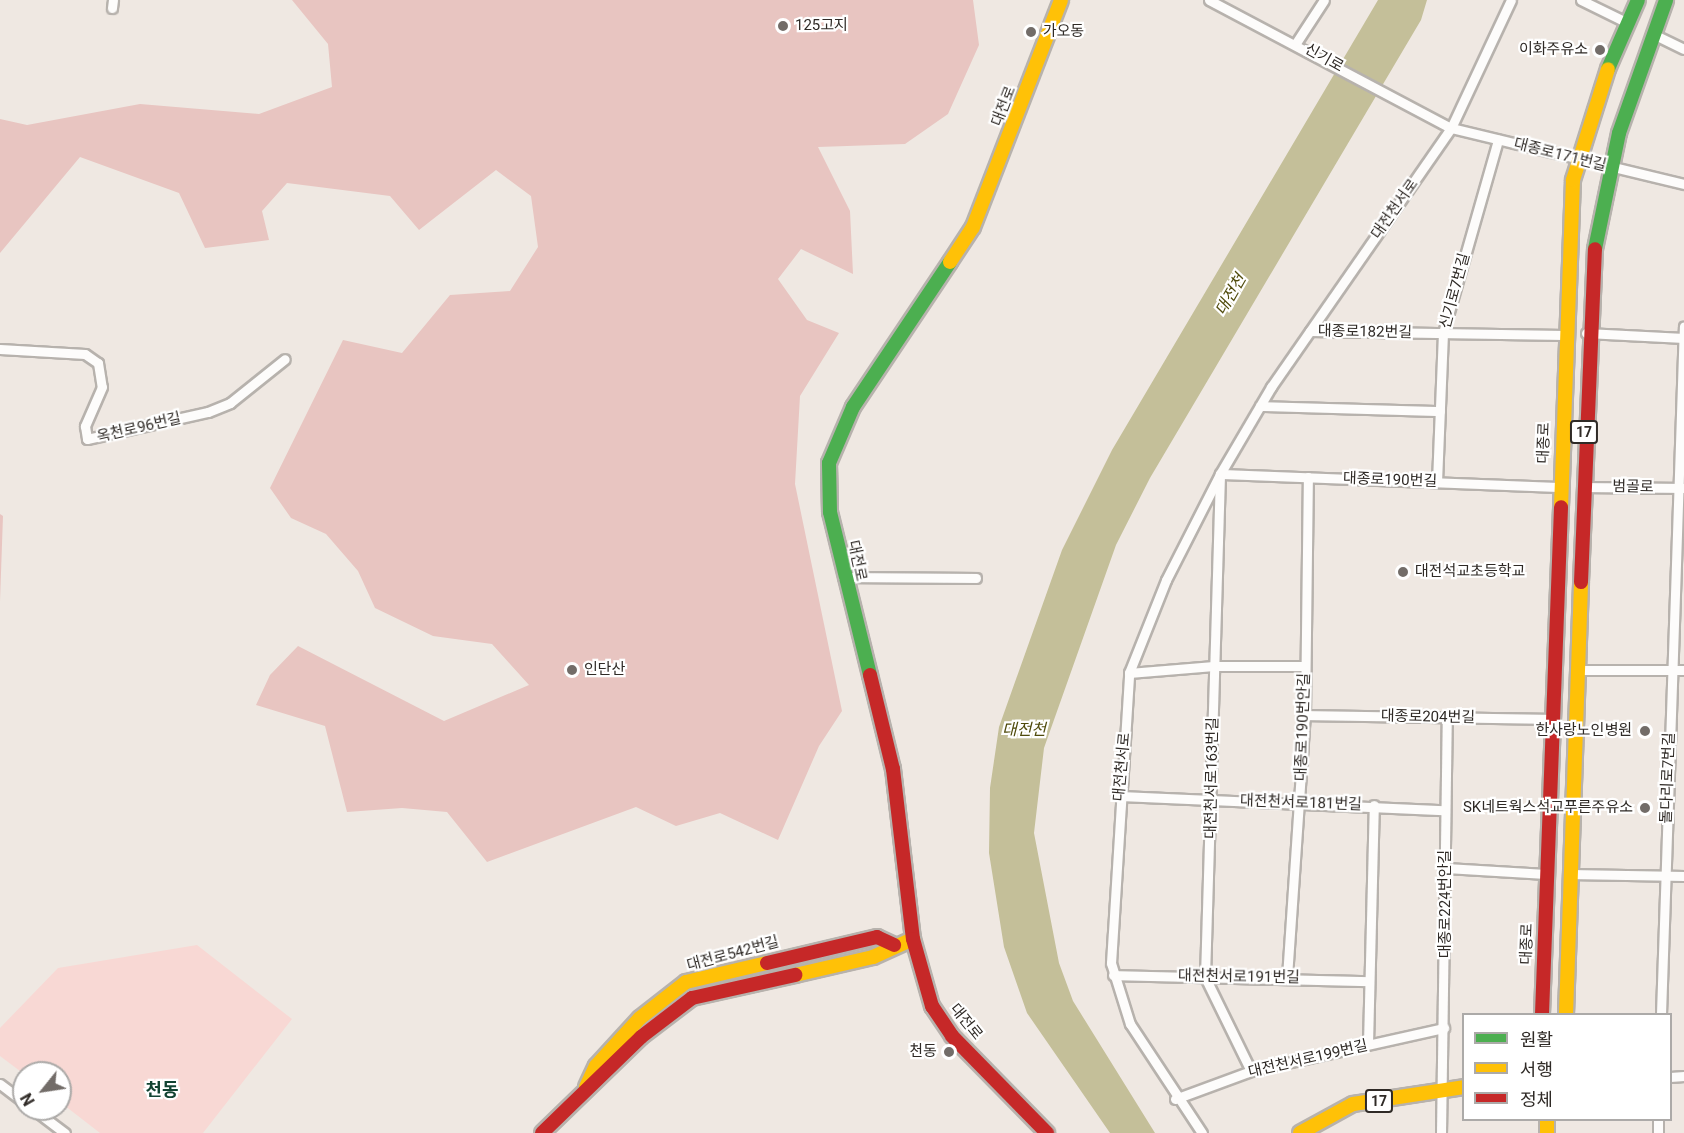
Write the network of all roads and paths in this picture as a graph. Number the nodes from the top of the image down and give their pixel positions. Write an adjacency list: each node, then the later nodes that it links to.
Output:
1 (1061, 0): 34 (main road, 대전로)
2 (1209, 0): 10 (street, 신기로)
3 (1324, 0): 10 (street)
4 (1511, 0): 13 (street, 대전천서로)
5 (1581, 0): 8 (street)
6 (1638, 0): 8 (main road, 대종로 / 17)
7 (1666, 0): 9 (main road, 17)
8 (1628, 22): 15 (main road, 대종로 / 17)
9 (1653, 34): 11 (street); 16 (main road, 17)
10 (1296, 43): 12 (street, 신기로)
11 (1684, 48)
12 (1437, 122): 13 (street, 대종로171번길)
13 (1451, 128): 14 (street, 대종로171번길); 19 (street, 대전천서로)
14 (1498, 140): 15 (street, 대종로171번길); 20 (street, 신기로7번길)
15 (1578, 161): 16 (street, 대종로171번길); 22 (main road, 대종로 / 17)
16 (1610, 167): 17 (street, 대종로171번길); 21 (main road, 17)
17 (1684, 184)
18 (1684, 326): 23 (street, 돌다리로7번길)
19 (1310, 331): 20 (street, 대종로182번길); 26 (street, 대전천서로)
20 (1443, 333): 22 (street, 대종로182번길); 27 (street, 신기로7번길)
21 (1586, 333): 23 (street); 32 (main road, 17)
22 (1564, 335): 31 (main road, 대종로 / 17)
23 (1683, 338): 33 (street, 돌다리로7번길)
24 (0, 350): 25 (street, 옥천로96번길)
25 (285, 359)
26 (1260, 406): 27 (street); 28 (street, 대전천서로)
27 (1440, 411): 30 (street, 신기로7번길)
28 (1220, 474): 29 (street, 대종로190번길); 36 (street, 대전천서로163번길); 41 (street, 대전천서로)
29 (1308, 477): 30 (street, 대종로190번길); 37 (street, 대종로190번안길)
30 (1437, 482): 31 (street, 대종로190번길)
31 (1560, 487): 44 (main road, 대종로 / 17)
32 (1583, 487): 33 (street, 범골로); 39 (main road, 17)
33 (1681, 488): 38 (street, 돌다리로7번길)
34 (843, 576): 35 (street); 55 (main road, 대전로)
35 (976, 578)
36 (1214, 666): 37 (street); 41 (street); 46 (street, 대전천서로163번길)
37 (1305, 666): 42 (street, 대종로190번안길)
38 (1672, 669): 39 (street); 40 (street); 53 (street, 돌다리로7번길)
39 (1577, 670): 52 (main road, 17)
40 (1684, 670)
41 (1129, 673): 45 (street, 대전천서로)
42 (1305, 715): 43 (street, 대종로204번길); 47 (street, 대종로190번안길)
43 (1447, 716): 44 (street, 대종로204번길); 49 (street, 대종로224번안길)
44 (1552, 719): 51 (main road, 대종로 / 17)
45 (1119, 796): 46 (street, 대전천서로181번길); 56 (street, 대전천서로)
46 (1212, 799): 47 (street, 대전천서로181번길); 57 (street, 대전천서로163번길)
47 (1300, 802): 48 (street, 대전천서로181번길); 58 (street, 대종로190번안길)
48 (1374, 806): 49 (street, 대전천서로181번길); 59 (street, 대전천서로181번길)
49 (1445, 810): 50 (street, 대종로224번안길)
50 (1446, 868): 51 (street); 63 (street, 대종로224번안길)
51 (1546, 874): 60 (main road, 대종로 / 17)
52 (1569, 874): 53 (street); 61 (main road, 17)
53 (1665, 876): 54 (street); 62 (street, 돌다리로7번길)
54 (1684, 876)
55 (913, 939): 71 (main road, 대전로542번길); 72 (main road, 대전로)
56 (1113, 975): 57 (street, 대전천서로191번길); 68 (street, 대전천서로)
57 (1205, 977): 58 (street, 대전천서로191번길); 65 (street, 대전천서로163번길)
58 (1287, 977): 59 (street, 대전천서로191번길)
59 (1366, 981): 64 (street, 대전천서로181번길)
60 (1542, 1013)
61 (1566, 1013)
62 (1660, 1013)
63 (1444, 1028): 64 (street, 대전천서로199번길); 67 (street, 대종로224번안길)
64 (1368, 1044): 65 (street, 대전천서로199번길)
65 (1251, 1071): 68 (street, 대전천서로199번길)
66 (1462, 1088): 67 (main road, 17)
67 (1442, 1091): 74 (main road, 17); 75 (street, 대종로224번안길)
68 (1175, 1099): 73 (street, 대전천서로)
69 (49, 1121): 70 (street)
70 (65, 1133)
71 (542, 1133)
72 (1047, 1133)
73 (1202, 1133)
74 (1300, 1133)
75 (1441, 1133)

